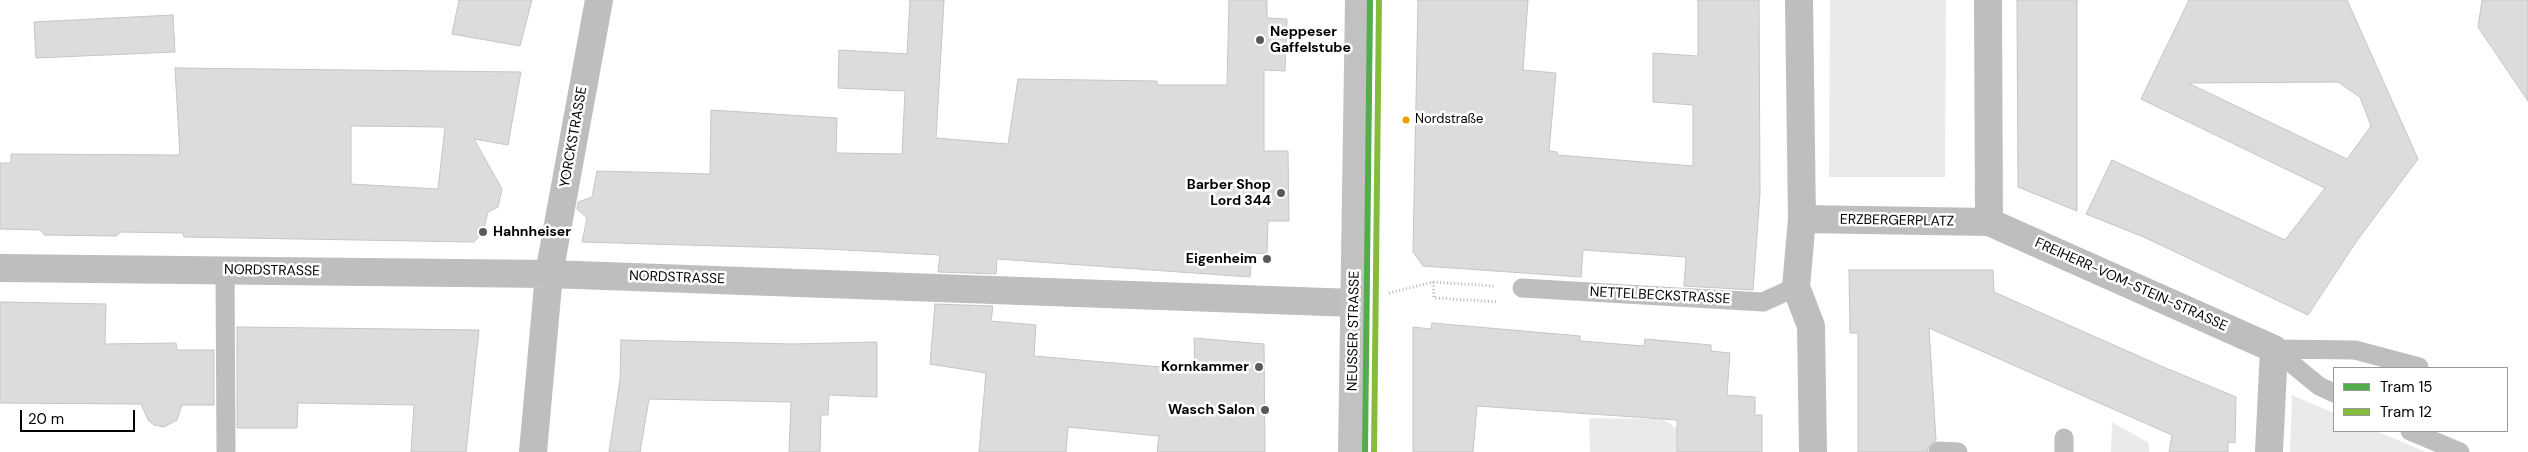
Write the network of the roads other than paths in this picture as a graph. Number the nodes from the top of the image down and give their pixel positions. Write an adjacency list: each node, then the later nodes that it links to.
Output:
1 (599, 0): 9 (street, YORCKSTRASSE)
2 (1358, 0): 12 (main road, NEUSSER STRASSE)
3 (1799, 0): 5 (street)
4 (1988, 0): 6 (street)
5 (1802, 219): 6 (street, ERZBERGERPLATZ); 10 (street)
6 (1989, 222): 13 (street, FREIHERR-VOM-STEIN-STRASSE)
7 (0, 268): 8 (street, NORDSTRASSE)
8 (225, 271): 9 (street, NORDSTRASSE); 17 (lane)
9 (549, 274): 12 (street, NORDSTRASSE); 19 (street, YORCKSTRASSE)
10 (1796, 287): 11 (lane, NETTELBECKSTRASSE); 21 (street)
11 (1522, 288)
12 (1354, 303): 20 (main road, NEUSSER STRASSE)
13 (2274, 349): 14 (lane); 15 (lane); 23 (street)
14 (2420, 367)
15 (2333, 392)
16 (2412, 432): 24 (lane)
17 (226, 450)
18 (1938, 451): 22 (lane)
19 (533, 452)
20 (1352, 452)
21 (1813, 452)
22 (1958, 452)
23 (2269, 452)
24 (2460, 452)

